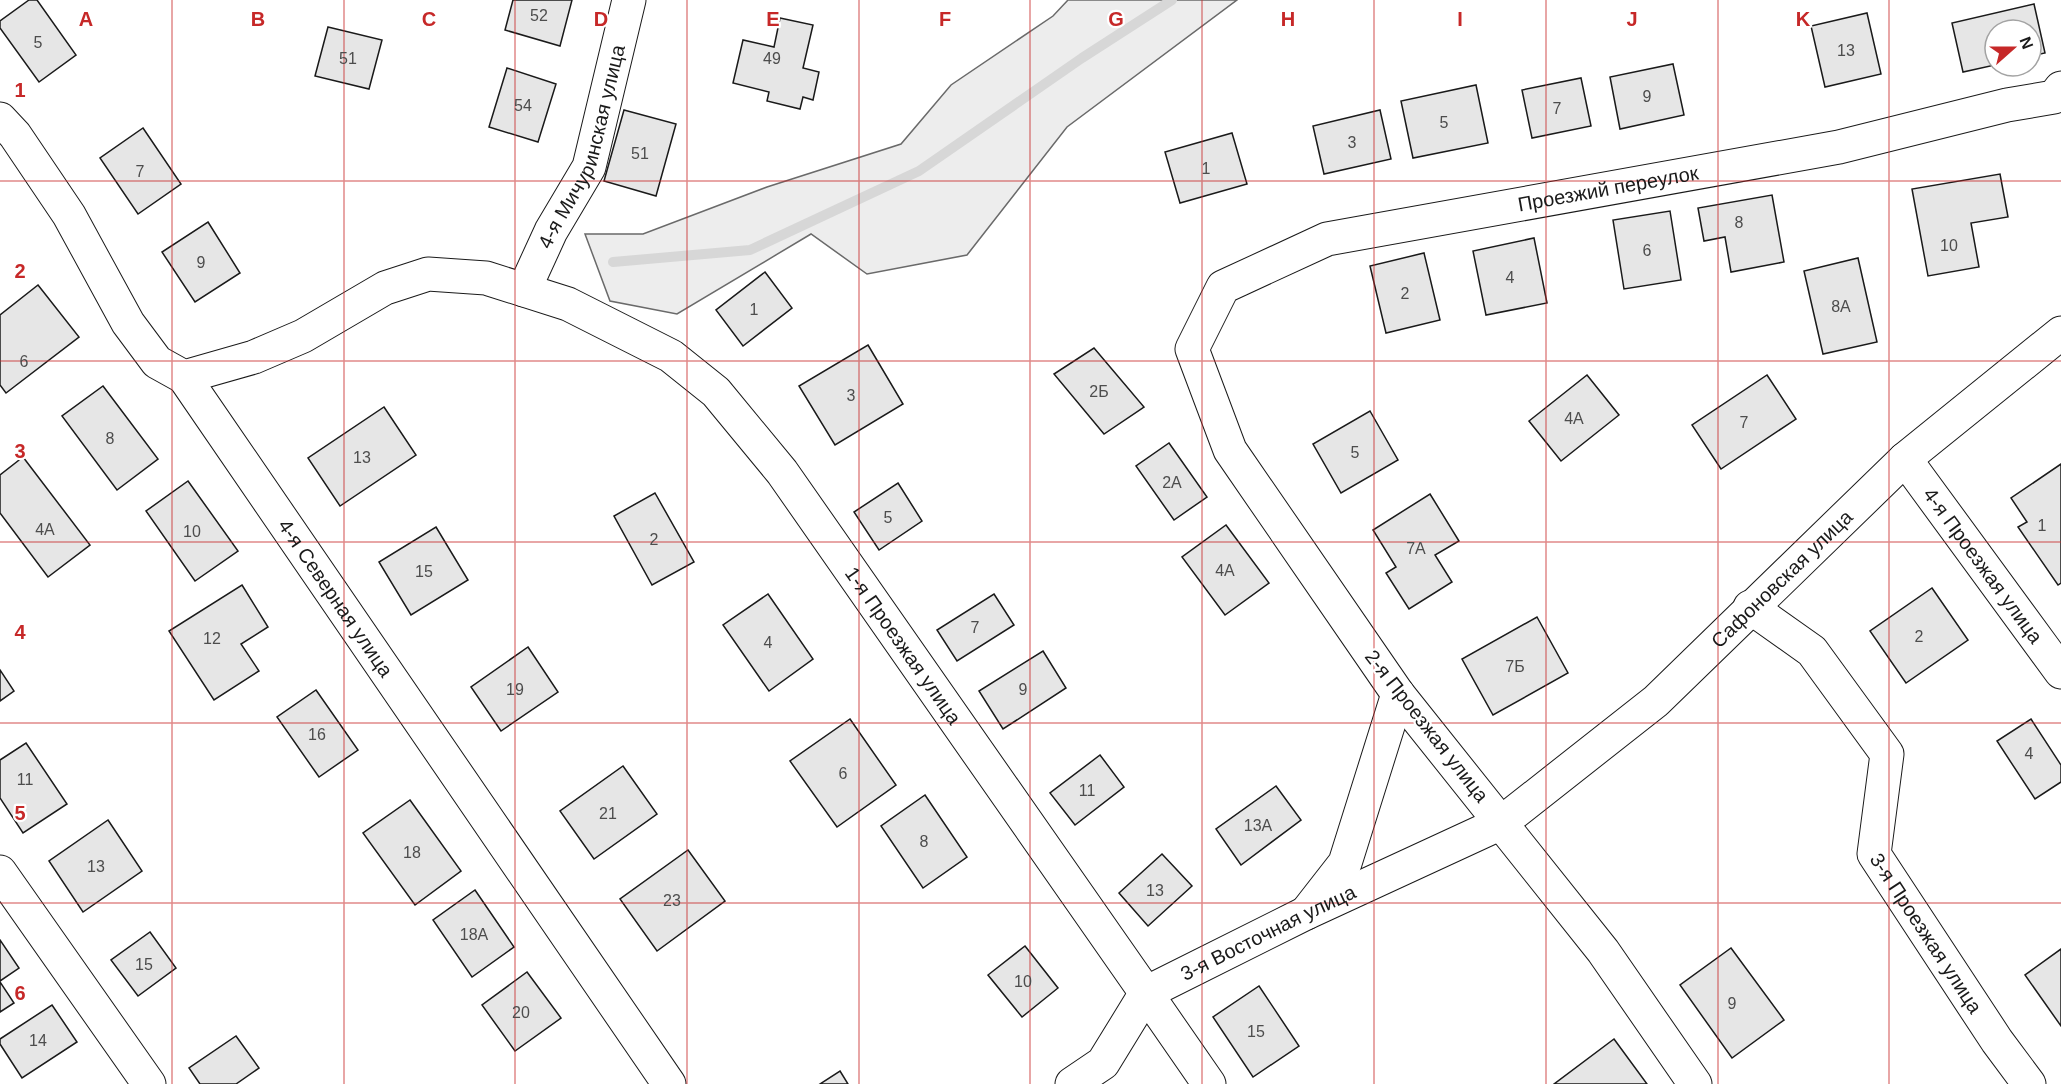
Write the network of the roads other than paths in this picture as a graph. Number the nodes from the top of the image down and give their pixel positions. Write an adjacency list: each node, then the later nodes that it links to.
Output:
1 (629, 0): 4 (street, 4-я Мичуринская улица)
2 (2059, 96): 6 (street, Проезжий переулок)
3 (0, 119): 7 (street, 4-я Северная улица)
4 (524, 290): 7 (street, 1-я Проезжая улица); 15 (street, 1-я Проезжая улица)
5 (2061, 333): 8 (street, Сафоновская улица)
6 (1192, 349): 11 (street, 2-я Проезжая улица)
7 (184, 377): 17 (street, 4-я Северная улица)
8 (1905, 459): 9 (street, Сафоновская улица); 10 (street, 4-я Проезжая улица)
9 (1750, 608): 12 (street, Сафоновская улица); 21 (street, 3-я Проезжая улица)
10 (2061, 672)
11 (1398, 694): 12 (street, 2-я Проезжая улица); 14 (street)
12 (1501, 823): 14 (street, 3-я Восточная улица); 20 (street, 2-я Проезжая улица)
13 (0, 872): 16 (street)
14 (1306, 913): 15 (street, 3-я Восточная улица)
15 (1146, 993): 18 (street); 19 (street, 1-я Проезжая улица)
16 (149, 1084)
17 (669, 1084)
18 (1072, 1084)
19 (1209, 1084)
20 (1695, 1084)
21 (2029, 1084)

